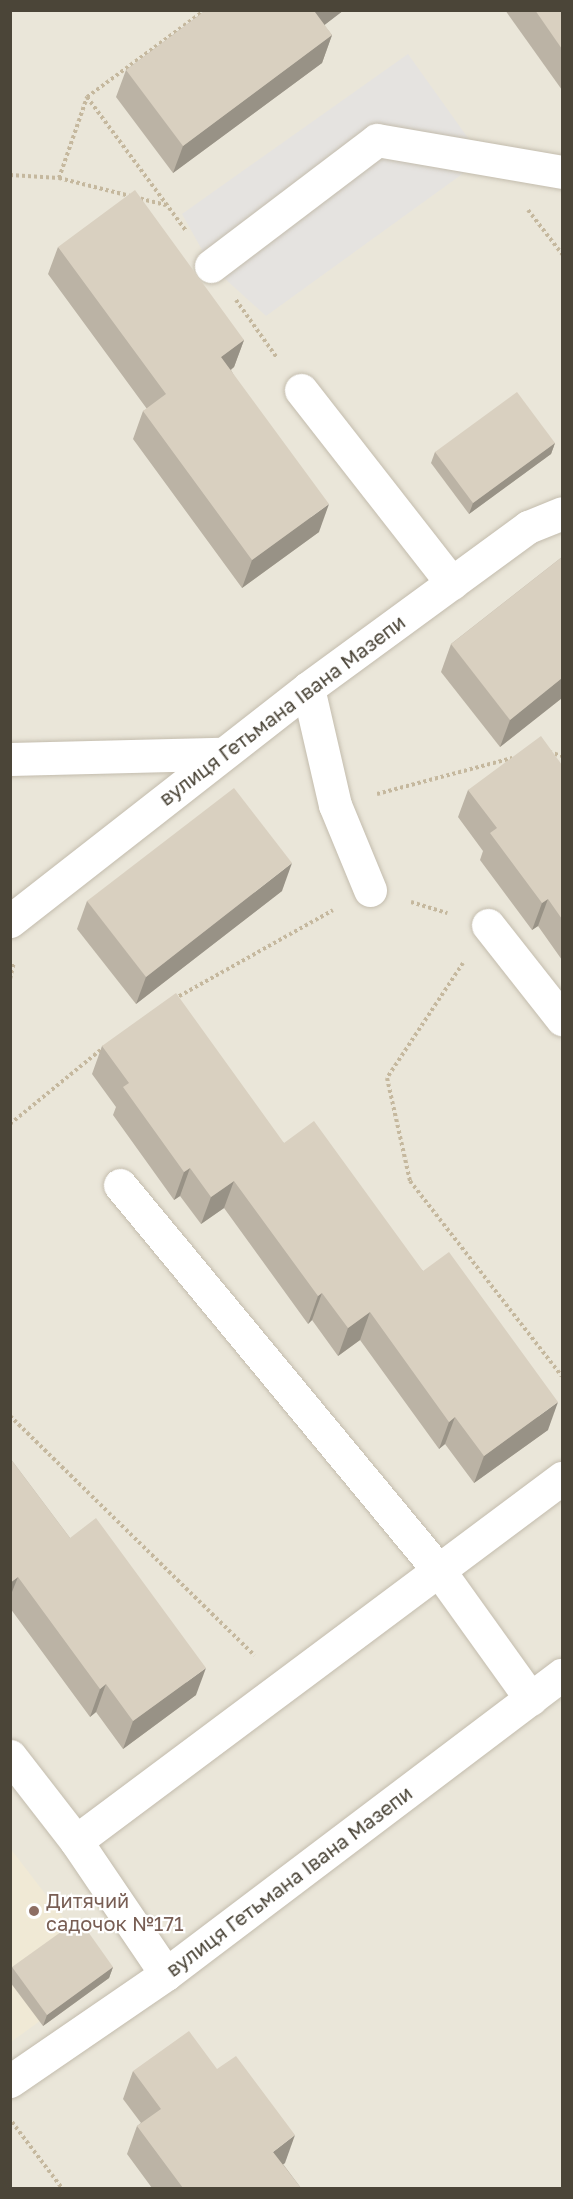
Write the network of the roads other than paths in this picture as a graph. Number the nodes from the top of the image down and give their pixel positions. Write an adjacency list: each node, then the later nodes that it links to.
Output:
1 (562, 172): 2 (lane)
2 (211, 266)
3 (301, 390): 5 (lane)
4 (562, 513): 5 (lane, вулиця Гетьмана Івана Мазепи)
5 (452, 582): 6 (lane, вулиця Гетьмана Івана Мазепи)
6 (308, 688): 7 (lane, вулиця Гетьмана Івана Мазепи); 9 (lane)
7 (222, 754): 8 (lane); 10 (lane, вулиця Гетьмана Івана Мазепи)
8 (10, 759)
9 (370, 890)
10 (10, 921)
11 (489, 925): 12 (lane)
12 (562, 1019)
13 (120, 1185): 15 (lane)
14 (562, 1478): 15 (lane)
15 (440, 1572): 17 (lane); 19 (lane)
16 (562, 1675): 17 (lane, вулиця Гетьмана Івана Мазепи)
17 (531, 1699): 20 (lane, вулиця Гетьмана Івана Мазепи)
18 (10, 1756): 19 (lane)
19 (76, 1841): 20 (lane)
20 (166, 1974): 21 (lane, вулиця Гетьмана Івана Мазепи)
21 (10, 2081)

